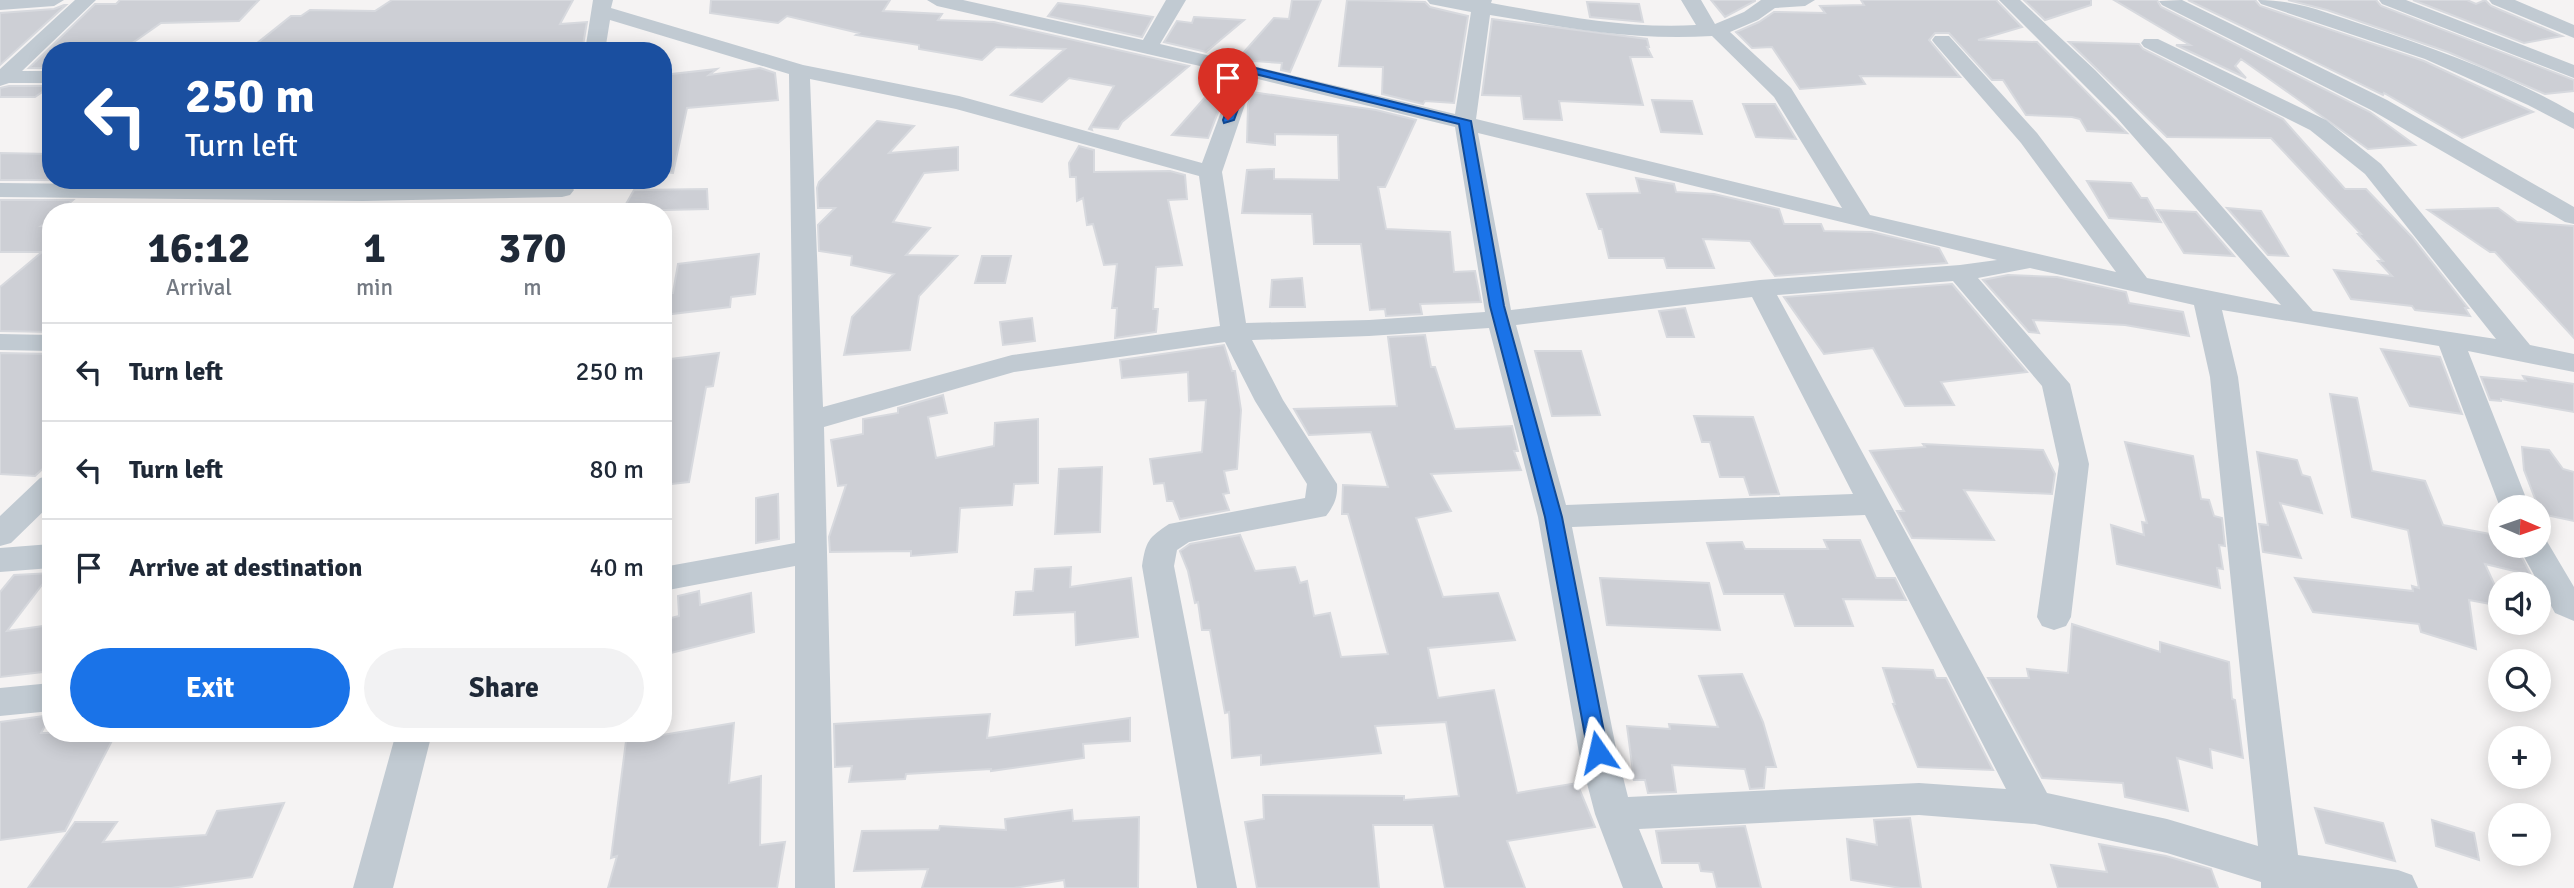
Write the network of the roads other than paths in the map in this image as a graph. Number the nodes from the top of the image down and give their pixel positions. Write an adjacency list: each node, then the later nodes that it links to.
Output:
1 (54, 0): 14 (street)
2 (86, 0): 27 (street)
3 (1176, 0): 22 (street)
4 (1437, 0): 15 (street)
5 (1691, 0): 17 (street)
6 (1805, 0): 12 (street)
7 (2009, 0): 40 (street)
8 (2268, 0): 29 (street)
9 (2389, 0): 25 (street)
10 (2500, 0): 18 (street)
11 (946, 1): 22 (street)
12 (1773, 1): 17 (street)
13 (2169, 1): 33 (street)
14 (0, 4)
15 (1480, 4): 17 (street); 28 (street)
16 (602, 6): 20 (street); 24 (street)
17 (1713, 31): 34 (street)
18 (2574, 32)
19 (1942, 40): 37 (street)
20 (596, 42)
21 (2151, 43): 46 (street)
22 (1149, 46): 23 (street)
23 (1247, 69): 28 (street); 30 (street)
24 (799, 70): 30 (street); 48 (street)
25 (2574, 72)
26 (42, 77): 27 (street)
27 (2, 78)
28 (1465, 121): 34 (street); 41 (street)
29 (2574, 122)
30 (1210, 172): 42 (street)
31 (0, 190): 32 (street)
32 (561, 194)
33 (2574, 217)
34 (1861, 220): 35 (street)
35 (2035, 261): 36 (street); 37 (street)
36 (1960, 274): 38 (street); 60 (street)
37 (2139, 285): 39 (street)
38 (1760, 288): 41 (street); 51 (street)
39 (2206, 300): 40 (street); 66 (street)
40 (2303, 315): 43 (street)
41 (1500, 319): 42 (street); 52 (street)
42 (1234, 332): 48 (street); 69 (street)
43 (2451, 340): 46 (street); 50 (street)
44 (0, 342): 45 (street)
45 (42, 343)
46 (2520, 351): 47 (street)
47 (2574, 363)
48 (808, 421): 54 (street)
49 (42, 495): 53 (street)
50 (2510, 495)
51 (1875, 504): 52 (street); 64 (street)
52 (1554, 517): 65 (street)
53 (0, 535)
54 (808, 552): 58 (street); 68 (street)
55 (42, 557): 57 (street)
56 (2541, 558): 59 (street)
57 (0, 560)
58 (672, 577)
59 (2572, 611)
60 (2054, 617)
61 (42, 698): 62 (street)
62 (0, 702)
63 (412, 742): 67 (street)
64 (2035, 807): 65 (street); 66 (street)
65 (1614, 814): 70 (street)
66 (2281, 879): 71 (street)
67 (373, 888)
68 (814, 888)
69 (1217, 888)
70 (1643, 888)
71 (2398, 888)

